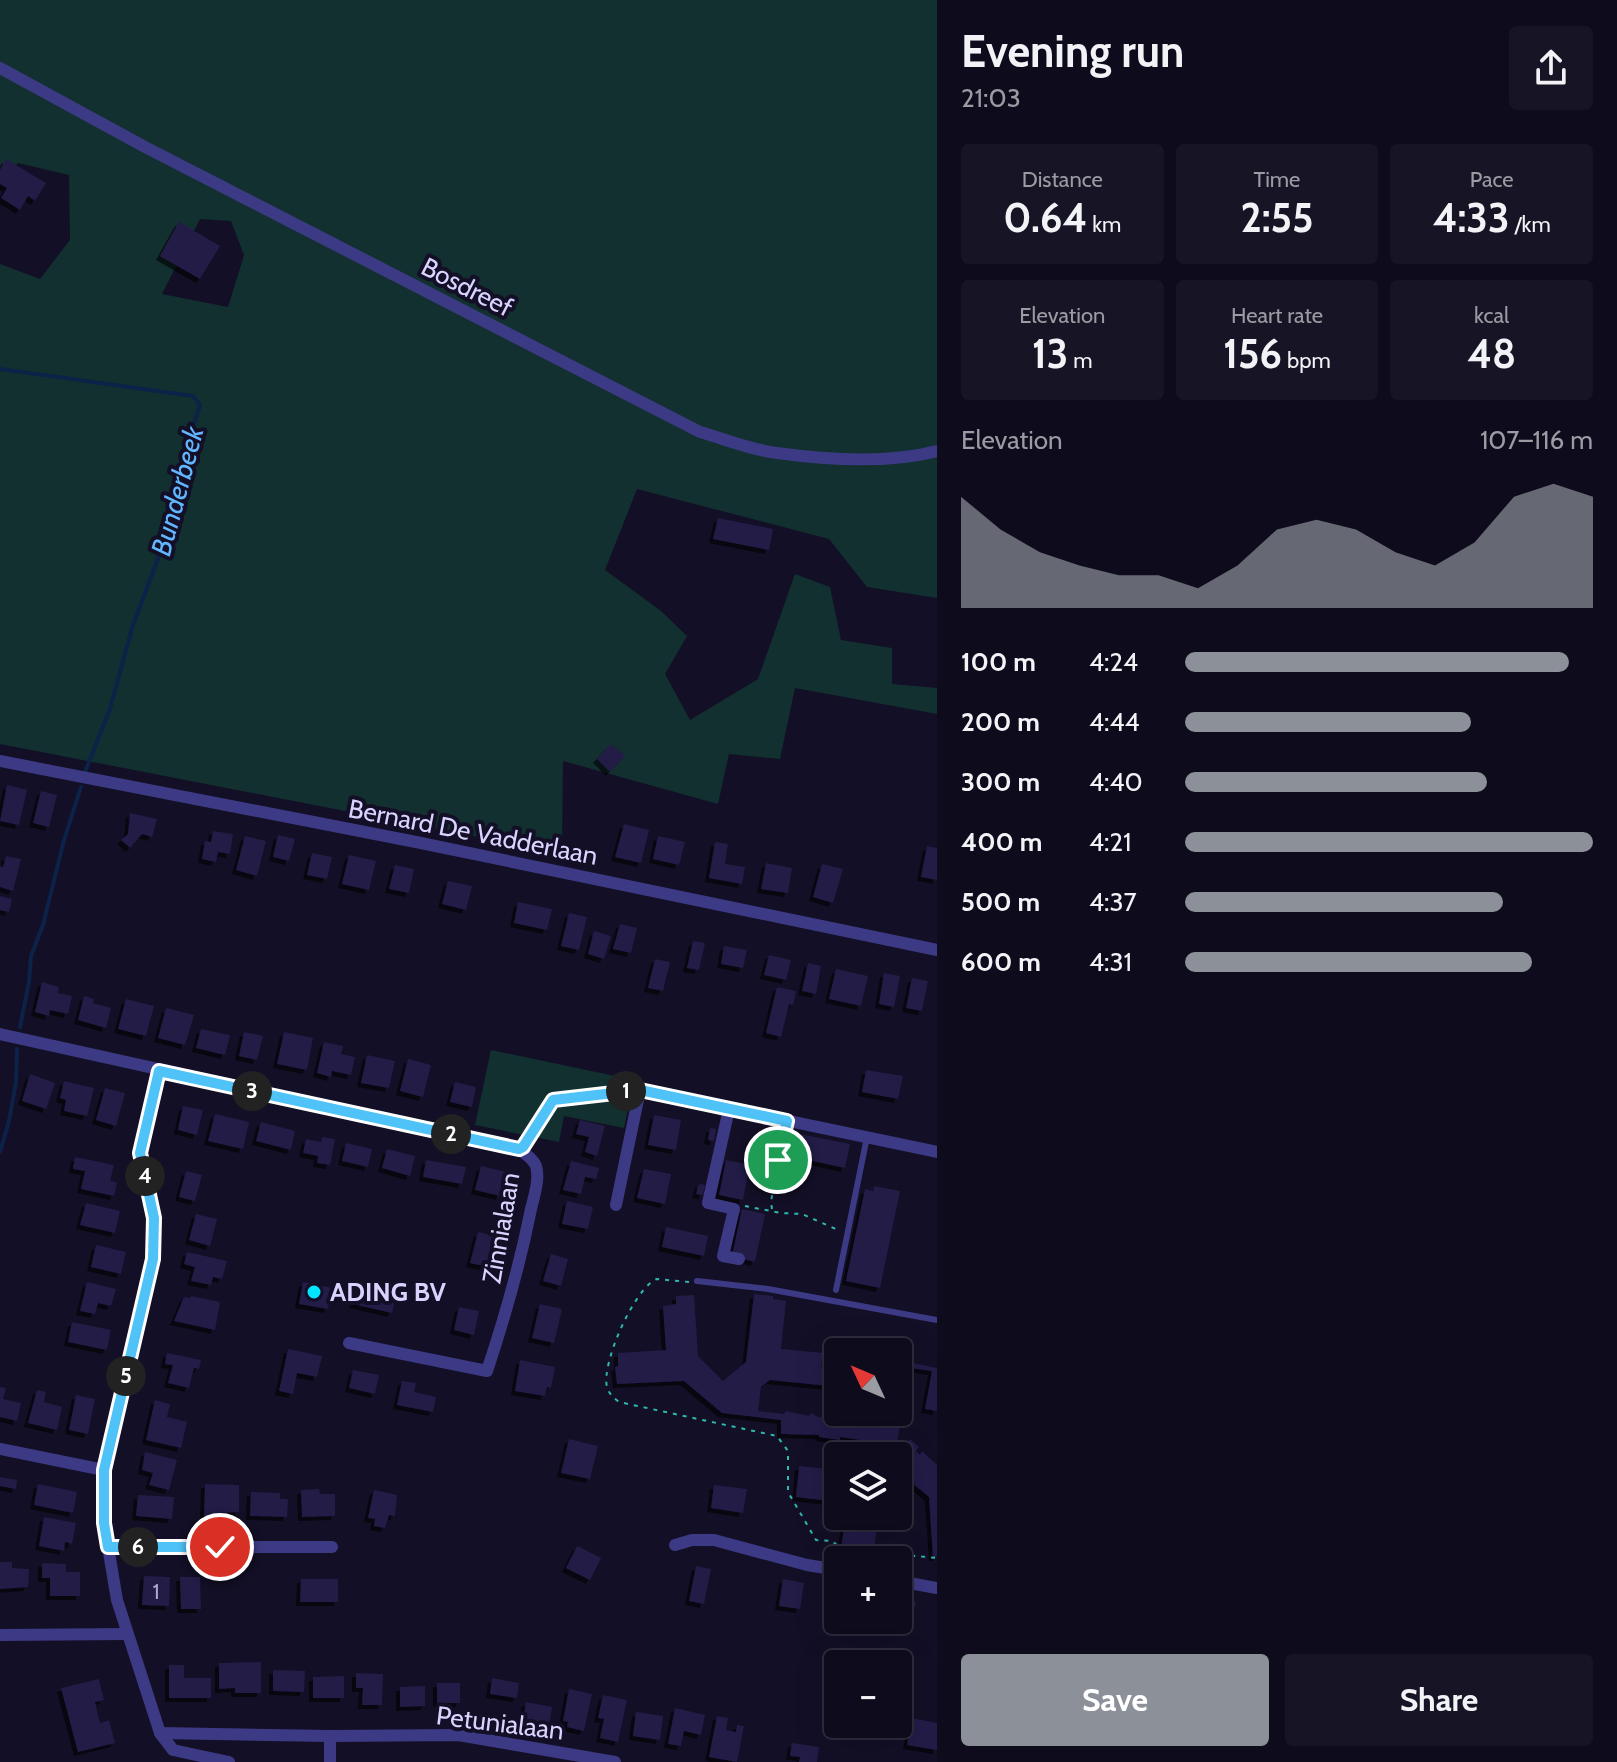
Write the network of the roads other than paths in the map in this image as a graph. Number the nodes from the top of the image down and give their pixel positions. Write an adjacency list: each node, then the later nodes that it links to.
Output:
1 (0, 68): 2 (street, Bosdreef)
2 (937, 451)
3 (0, 761): 4 (street, Bernard De Vadderlaan)
4 (937, 950)
5 (0, 1034): 6 (street, Zinnialaan)
6 (159, 1071): 17 (street, Zinnialaan); 19 (street)
7 (729, 1109): 8 (street); 12 (street); 13 (street)
8 (787, 1121): 9 (street); 11 (lane)
9 (867, 1137): 10 (street); 15 (lane)
10 (937, 1152)
11 (778, 1160)
12 (616, 1205)
13 (739, 1259)
14 (697, 1281): 16 (lane)
15 (836, 1290)
16 (937, 1320)
17 (349, 1343)
18 (0, 1449): 19 (street)
19 (104, 1470): 21 (street)
20 (675, 1545): 23 (street)
21 (108, 1547): 22 (street); 26 (street)
22 (332, 1547)
23 (824, 1568)
24 (912, 1584): 25 (street)
25 (937, 1588)
26 (127, 1634): 27 (street); 28 (street)
27 (0, 1635)
28 (160, 1733): 29 (street, Petunialaan); 30 (street)
29 (330, 1736): 31 (street); 32 (street, Petunialaan)
30 (229, 1762)
31 (330, 1762)
32 (615, 1762)

